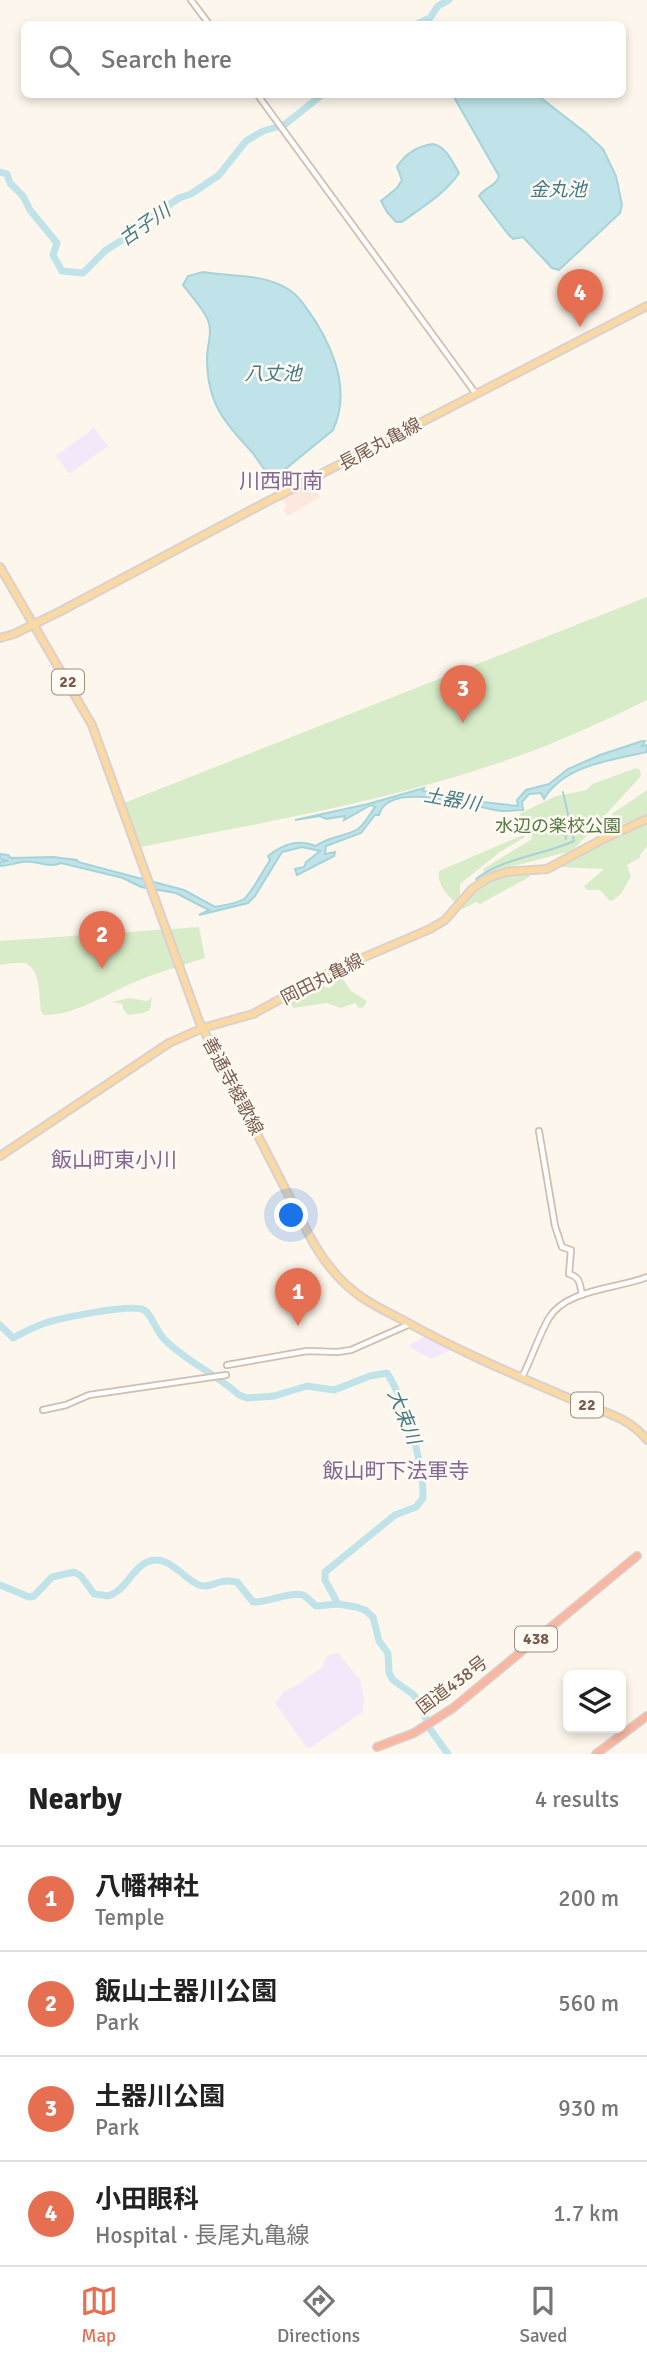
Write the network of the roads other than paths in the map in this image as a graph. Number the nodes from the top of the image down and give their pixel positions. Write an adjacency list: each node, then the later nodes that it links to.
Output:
1 (191, 0): 2 (street)
2 (207, 21)
3 (260, 98): 5 (street)
4 (647, 306): 5 (main road, 長尾丸亀線)
5 (475, 394): 7 (main road, 長尾丸亀線)
6 (0, 567): 7 (main road, 善通寺綾歌線 / 22)
7 (35, 624): 8 (main road, 長尾丸亀線); 10 (main road, 善通寺綾歌線 / 22)
8 (0, 638)
9 (647, 820): 10 (main road, 岡田丸亀線)
10 (203, 1028): 12 (main road, 岡田丸亀線); 15 (main road, 善通寺綾歌線 / 22)
11 (539, 1131): 14 (street)
12 (0, 1156)
13 (647, 1277): 14 (street)
14 (582, 1294): 18 (street)
15 (410, 1324): 16 (street); 18 (main road, 善通寺綾歌線 / 22)
16 (227, 1365)
17 (226, 1375): 19 (street)
18 (522, 1377): 20 (main road, 善通寺綾歌線 / 22)
19 (43, 1410)
20 (647, 1440)
21 (637, 1556): 23 (highway, 国道438号 / 438)
22 (647, 1716): 24 (highway)
23 (377, 1747)
24 (596, 1754)

